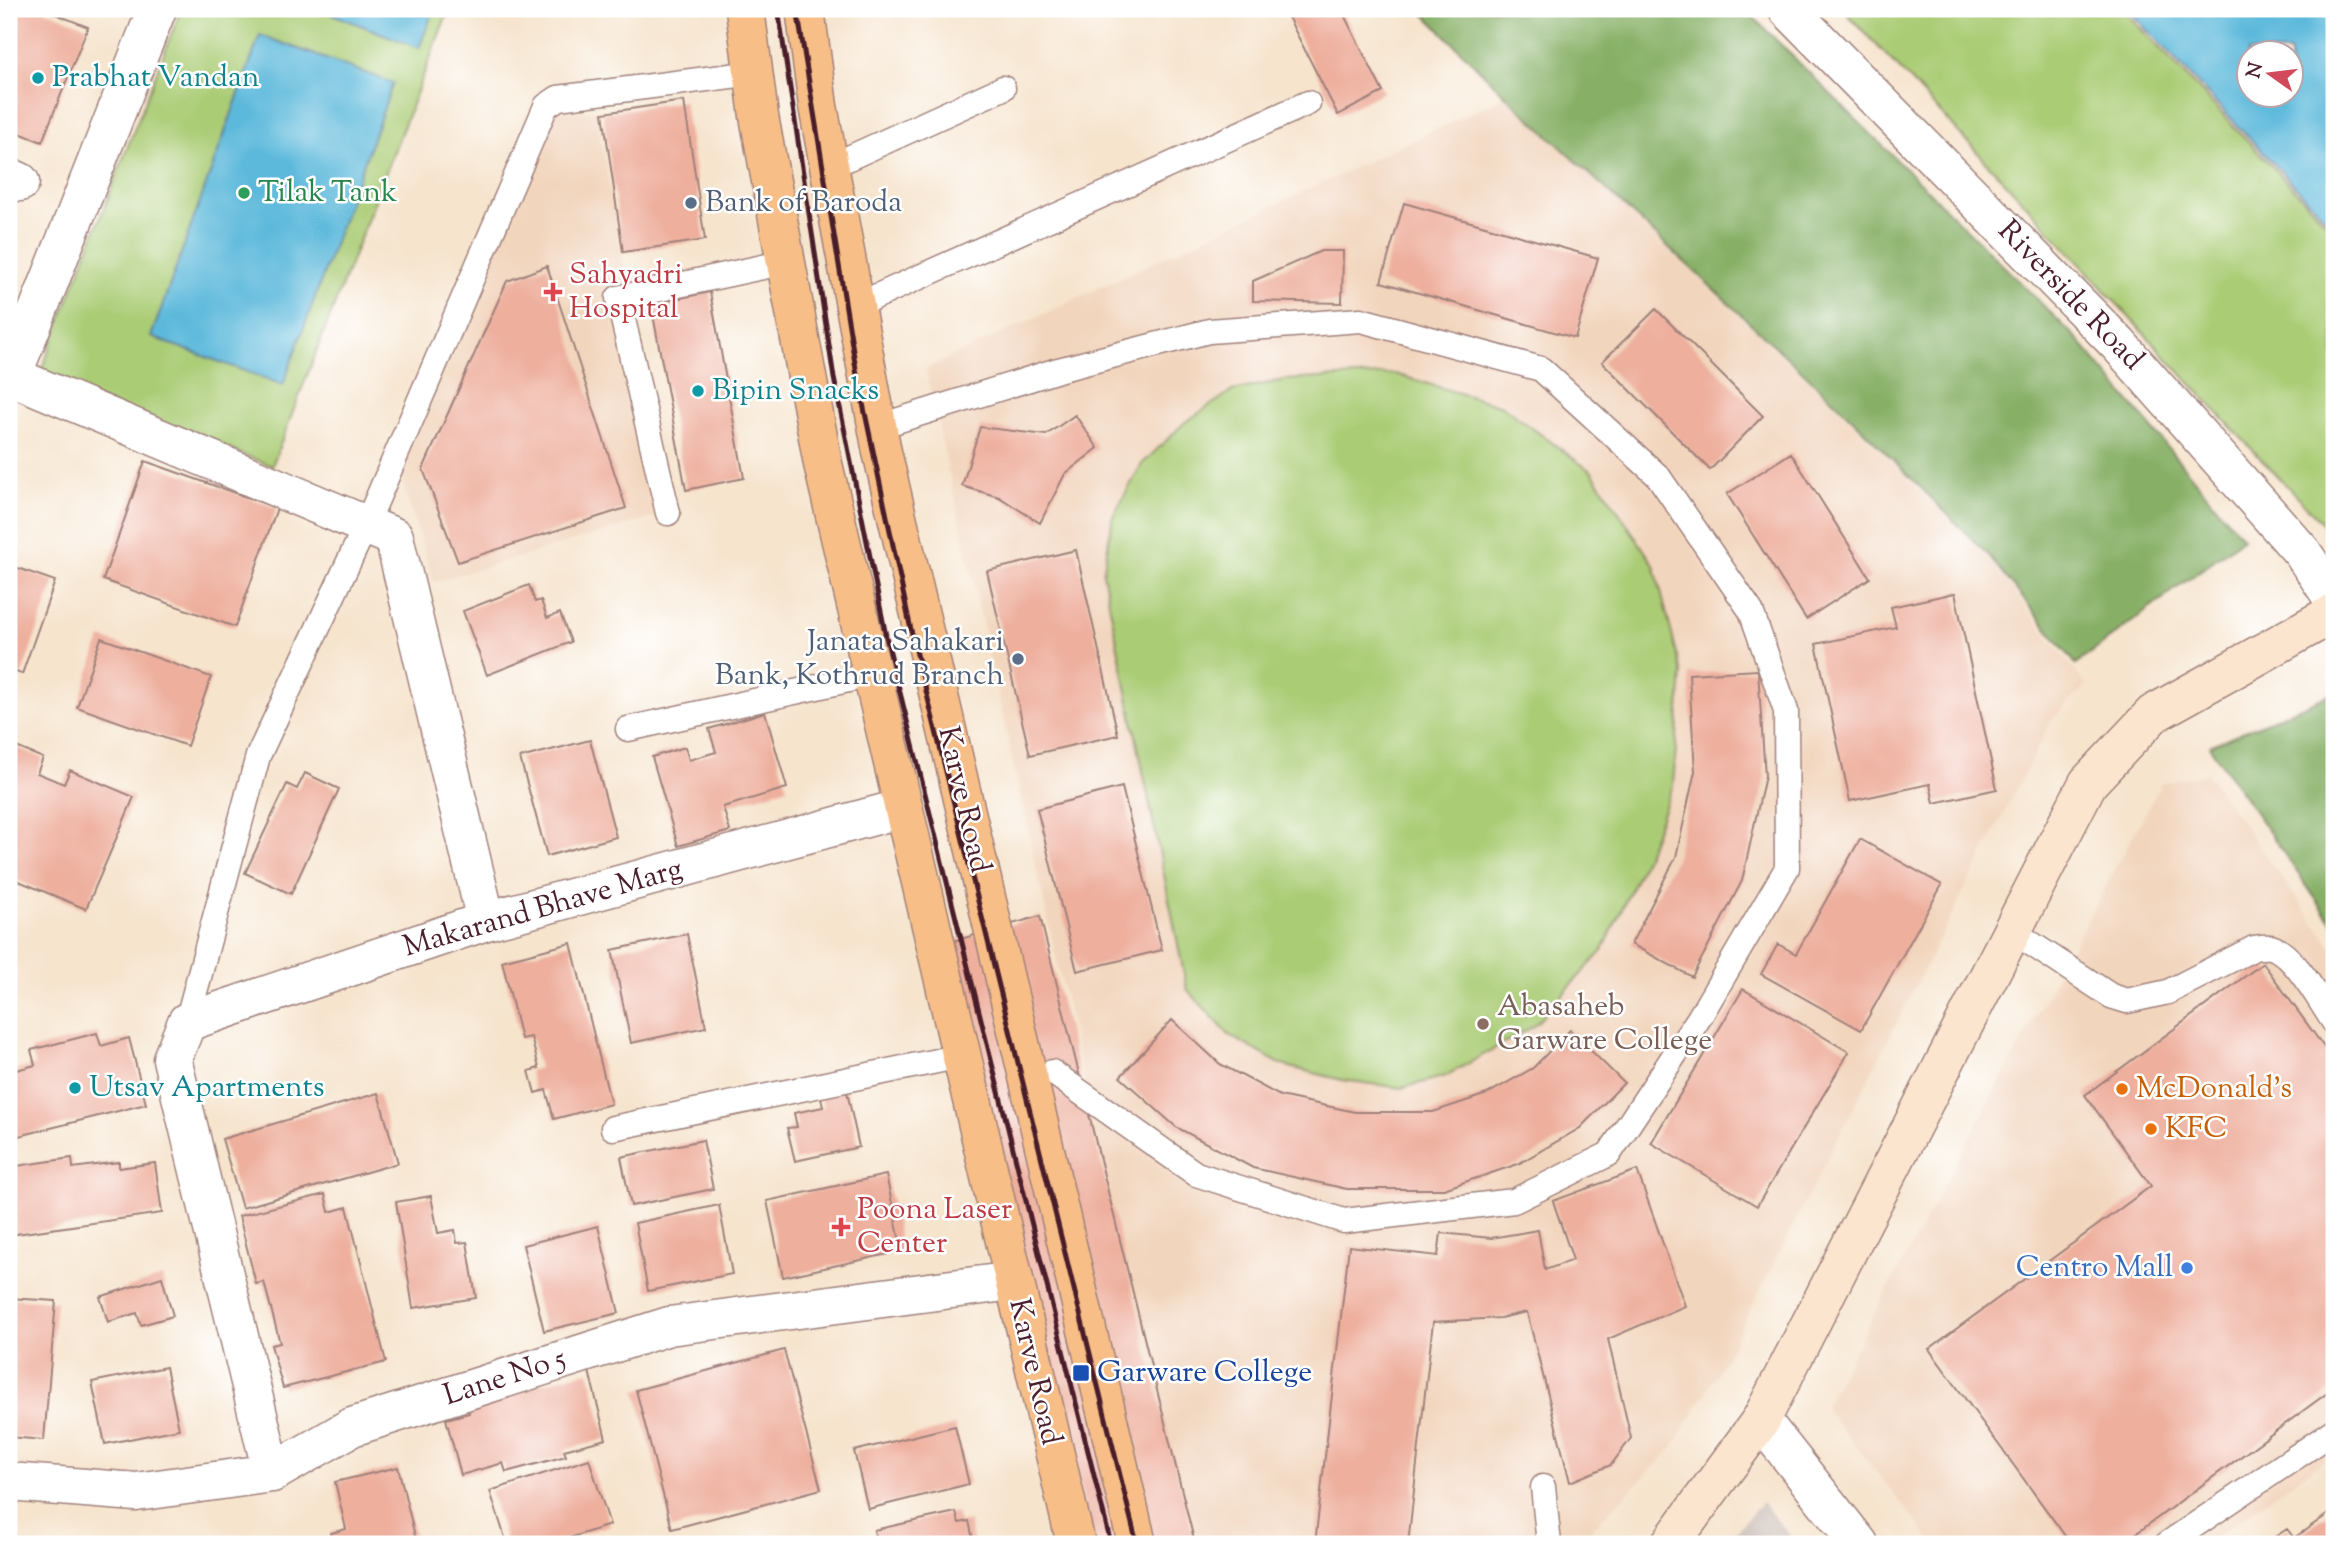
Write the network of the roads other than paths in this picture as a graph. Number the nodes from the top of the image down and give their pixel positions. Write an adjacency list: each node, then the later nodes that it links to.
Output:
1 (157, 9): 11 (street)
2 (745, 9): 5 (main road, Karve Road)
3 (805, 9): 8 (main road, Karve Road)
4 (1788, 9): 15 (street, Riverside Road)
5 (754, 73): 9 (main road, Karve Road); 14 (lane)
6 (1003, 88): 8 (lane)
7 (1308, 103): 10 (lane)
8 (829, 167): 10 (main road, Karve Road)
9 (786, 262): 13 (lane); 17 (main road, Karve Road)
10 (855, 306): 12 (main road, Karve Road)
11 (10, 376): 14 (street)
12 (877, 427): 25 (lane); 34 (main road, Karve Road)
13 (668, 513)
14 (366, 525): 20 (street); 22 (lane)
15 (2334, 600)
16 (2334, 613): 21 (main road)
17 (872, 675): 18 (lane); 19 (main road, Karve Road)
18 (628, 729)
19 (903, 808): 20 (street, Makarand Bhave Marg); 24 (main road, Karve Road)
20 (486, 921): 22 (street, Makarand Bhave Marg)
21 (2012, 931): 23 (lane); 28 (main road)
22 (187, 1022): 30 (street)
23 (2334, 1022)
24 (961, 1056): 26 (lane); 27 (main road, Karve Road)
25 (1052, 1072)
26 (613, 1128)
27 (1013, 1281): 30 (street, Lane No 5); 33 (main road, Karve Road)
28 (1761, 1420): 36 (main road); 37 (street)
29 (2334, 1431): 38 (lane)
30 (272, 1473): 31 (street, Lane No 5)
31 (9, 1482)
32 (1543, 1487): 35 (lane)
33 (1076, 1544)
34 (1138, 1544)
35 (1549, 1544)
36 (1670, 1544)
37 (1859, 1544)
38 (2167, 1544)

